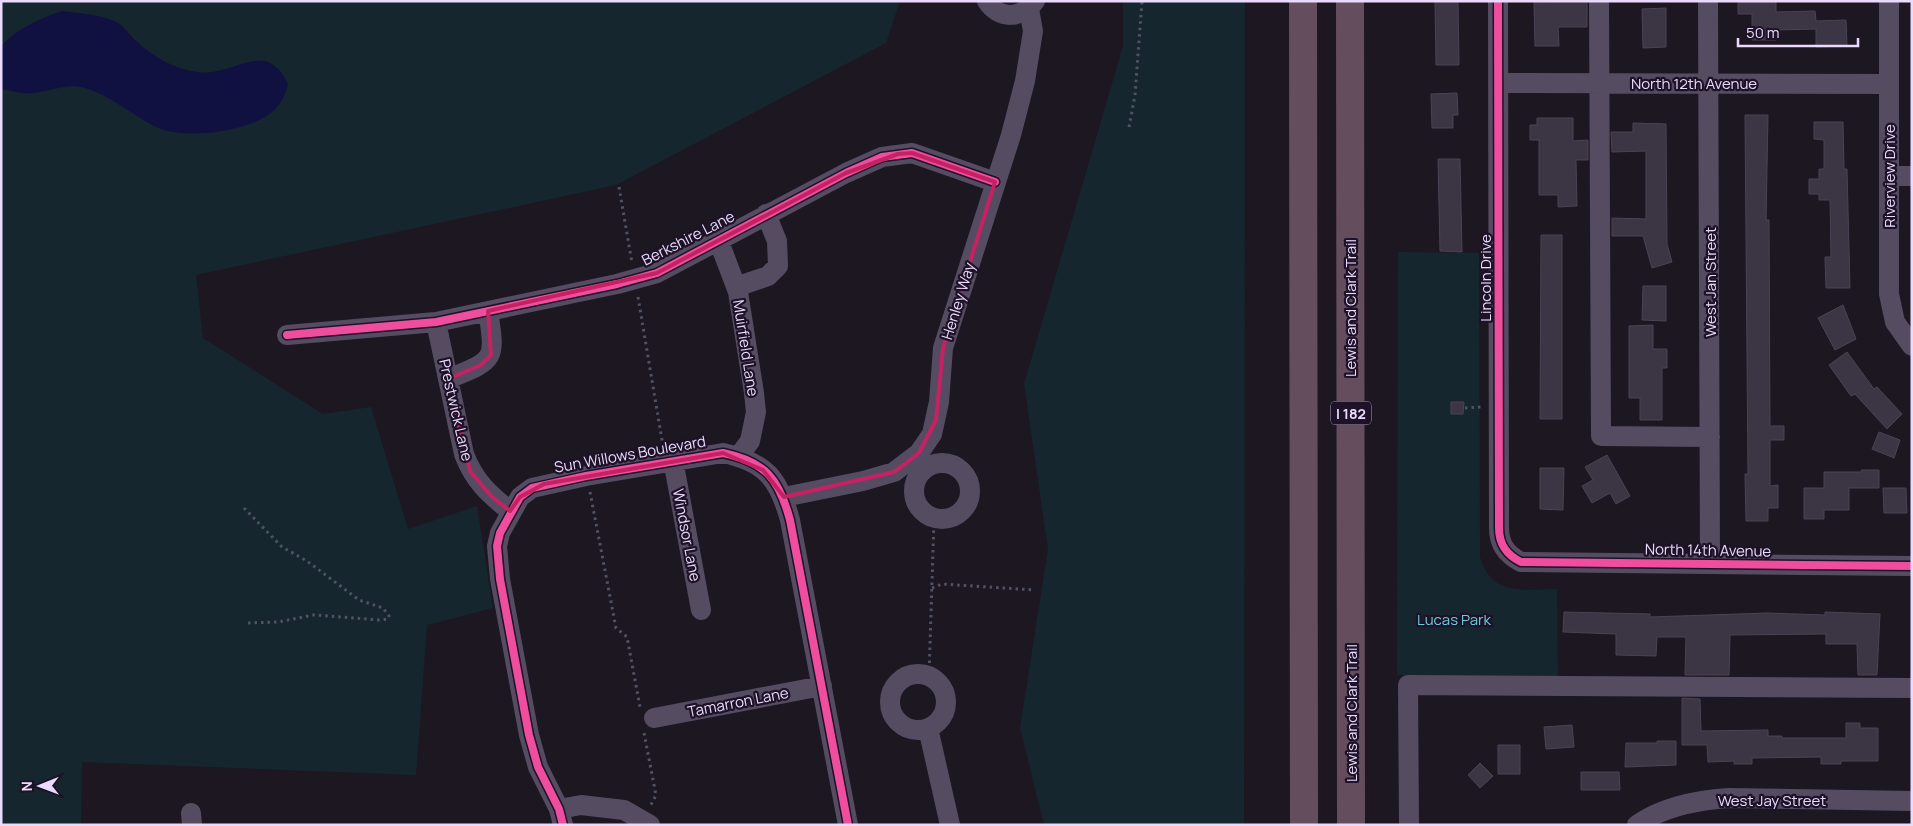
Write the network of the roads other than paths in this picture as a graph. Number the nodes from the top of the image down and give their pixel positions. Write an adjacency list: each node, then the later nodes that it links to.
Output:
1 (987, 1): 8 (street)
2 (1303, 1): 43 (highway)
3 (1350, 1): 44 (highway, Lewis and Clark Trail / I 182)
4 (1498, 1): 9 (street, Lincoln Drive)
5 (1599, 1): 10 (street)
6 (1708, 1): 11 (street, West Jan Street)
7 (1889, 1): 12 (street, Riverview Drive)
8 (1032, 5): 15 (street, Henley Way)
9 (1498, 83): 10 (street, North 12th Avenue); 30 (street, Lincoln Drive)
10 (1600, 83): 11 (street, North 12th Avenue); 24 (street)
11 (1710, 83): 12 (street, North 12th Avenue); 24 (street, West Jan Street)
12 (1889, 84): 13 (street, Riverview Drive)
13 (1889, 176): 14 (street); 22 (street, Riverview Drive)
14 (1912, 176)
15 (995, 182): 16 (street, Berkshire Lane); 27 (street, Henley Way)
16 (766, 214): 17 (street, Berkshire Lane); 18 (street)
17 (718, 239): 18 (street, Muirfield Lane); 19 (street, Berkshire Lane)
18 (736, 287): 25 (street, Muirfield Lane)
19 (488, 311): 20 (street, Berkshire Lane); 23 (street)
20 (436, 322): 21 (street, Berkshire Lane); 23 (street, Prestwick Lane)
21 (287, 335)
22 (1911, 346)
23 (448, 379): 29 (street, Prestwick Lane)
24 (1710, 437): 31 (street, West Jan Street)
25 (739, 456): 26 (street, Sun Willows Boulevard); 28 (street, Sun Willows Boulevard)
26 (670, 460): 29 (street, Sun Willows Boulevard); 33 (street, Windsor Lane)
27 (915, 468): 27 (street); 28 (street, Henley Way)
28 (784, 497): 34 (street, Sun Willows Boulevard)
29 (510, 512): 39 (street, Sun Willows Boulevard)
30 (1507, 552): 31 (street, North 14th Avenue)
31 (1710, 564): 32 (street, North 14th Avenue)
32 (1912, 566)
33 (701, 610)
34 (822, 686): 36 (street, Tamarron Lane); 41 (street, Sun Willows Boulevard)
35 (1912, 688): 45 (street)
36 (646, 719)
37 (928, 728): 37 (street); 42 (street)
38 (1912, 800): 46 (street, West Jay Street)
39 (561, 817): 40 (street)
40 (647, 823)
41 (848, 825)
42 (950, 825)
43 (1304, 825)
44 (1351, 825)
45 (1409, 825)
46 (1637, 825)

